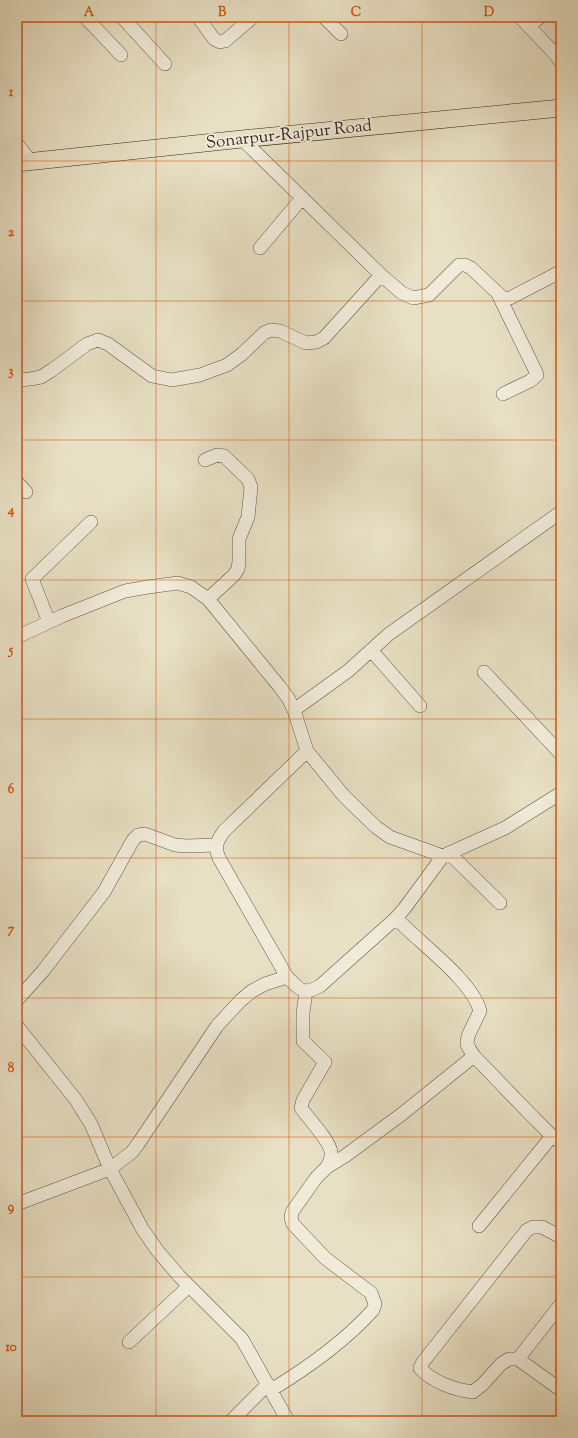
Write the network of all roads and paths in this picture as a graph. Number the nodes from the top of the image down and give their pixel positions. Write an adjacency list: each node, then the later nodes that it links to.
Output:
1 (85, 17): 9 (street)
2 (122, 17): 11 (street)
3 (198, 17): 4 (street)
4 (253, 17)
5 (324, 17): 8 (street)
6 (540, 17): 7 (street)
7 (524, 22): 10 (street)
8 (341, 34)
9 (121, 55)
10 (561, 62)
11 (165, 64)
12 (561, 108): 13 (main road, Sonarpur-Rajpur Road)
13 (242, 139): 15 (main road, Sonarpur-Rajpur Road); 16 (street)
14 (17, 144): 15 (street)
15 (24, 163)
16 (302, 198): 17 (street); 19 (street)
17 (260, 248)
18 (561, 273): 20 (street)
19 (381, 275): 20 (street); 21 (street)
20 (497, 292): 22 (street)
21 (17, 380)
22 (503, 394)
23 (205, 460): 26 (street)
24 (561, 512): 29 (street)
25 (90, 522): 27 (street)
26 (208, 599): 27 (street); 32 (street)
27 (49, 622): 28 (street)
28 (17, 637)
29 (371, 650): 31 (street); 32 (street)
30 (484, 672): 34 (street)
31 (420, 706)
32 (294, 710): 33 (street)
33 (307, 751): 36 (street); 37 (street)
34 (561, 754)
35 (561, 793): 37 (street)
36 (216, 845): 40 (street); 42 (street)
37 (446, 854): 38 (street); 39 (street)
38 (500, 903)
39 (396, 918): 41 (street); 44 (street)
40 (287, 977): 41 (street); 47 (street)
41 (306, 992): 46 (street)
42 (17, 1000)
43 (17, 1026): 47 (street)
44 (474, 1056): 45 (street); 46 (street)
45 (556, 1139): 49 (street)
46 (327, 1167): 55 (street)
47 (110, 1169): 48 (street); 51 (street)
48 (17, 1204)
49 (479, 1226)
50 (561, 1237): 54 (street)
51 (189, 1286): 53 (street); 55 (street)
52 (561, 1304): 54 (street)
53 (129, 1342)
54 (518, 1359): 56 (street)
55 (270, 1387): 57 (street); 58 (street)
56 (561, 1390)
57 (231, 1421)
58 (288, 1421)

